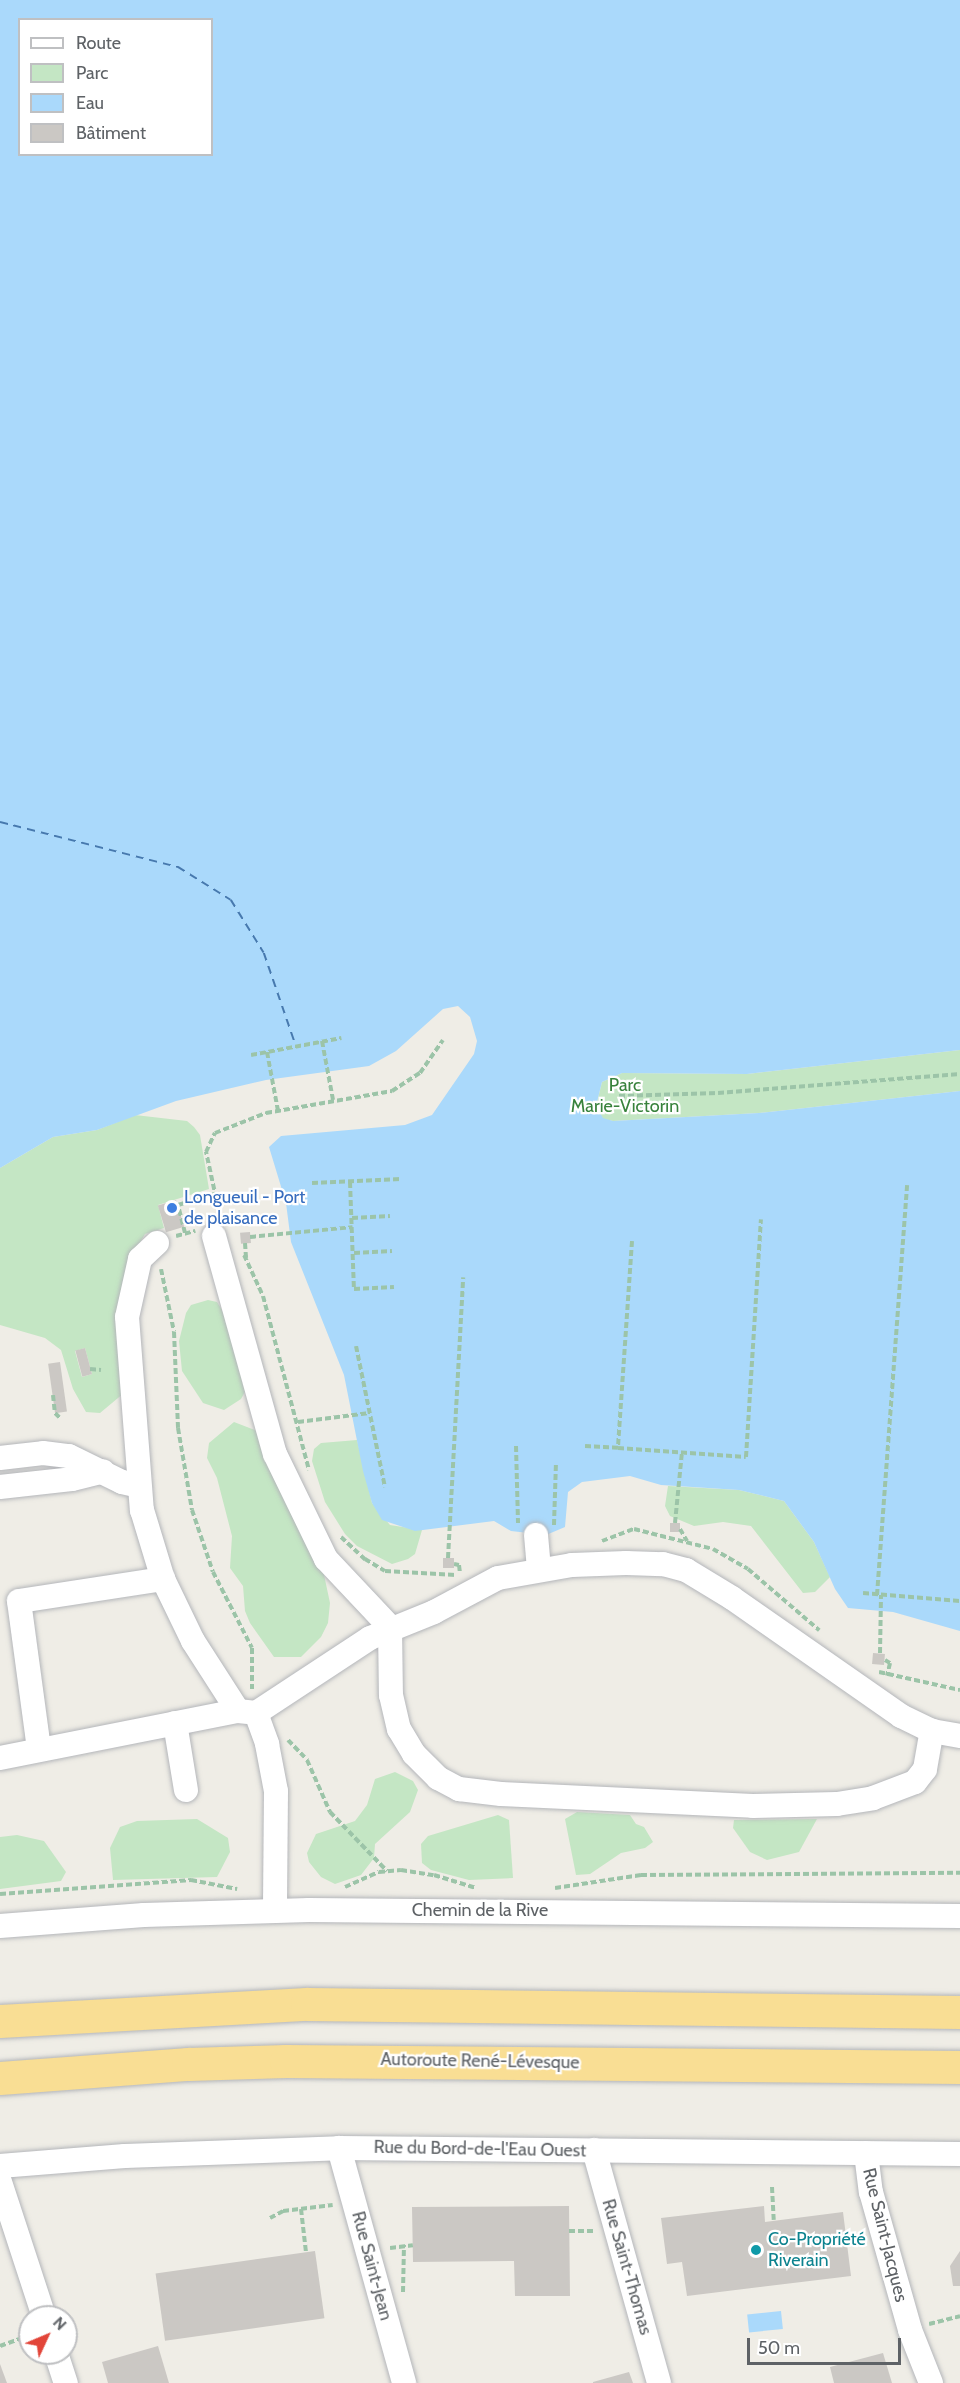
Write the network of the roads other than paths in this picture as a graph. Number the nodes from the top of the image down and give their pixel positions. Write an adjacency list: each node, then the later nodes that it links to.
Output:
1 (219, 1233): 10 (street)
2 (158, 1251): 6 (street)
3 (0, 1458): 4 (street)
4 (103, 1471): 5 (street); 6 (street)
5 (0, 1486)
6 (139, 1486): 9 (street)
7 (536, 1530): 8 (street)
8 (539, 1570): 10 (street); 13 (street)
9 (163, 1579): 11 (street); 15 (street)
10 (390, 1627): 11 (street); 13 (street)
11 (248, 1706): 12 (street); 17 (street)
12 (175, 1723): 15 (street); 18 (street)
13 (932, 1731): 14 (street)
14 (960, 1736)
15 (39, 1749): 16 (street)
16 (0, 1758)
17 (271, 1758): 19 (street); 19 (street)
18 (186, 1790)
19 (274, 1860): 20 (street)
20 (276, 1911): 21 (street, Chemin de la Rive); 22 (street, Chemin de la Rive)
21 (960, 1916)
22 (0, 1926)
23 (960, 2012): 24 (highway)
24 (0, 2021)
25 (960, 2067): 26 (highway, Autoroute René-Lévesque)
26 (0, 2078)
27 (339, 2148): 28 (street, Rue du Bord-de-l'Eau Ouest); 31 (street, Rue du Bord-de-l'Eau Ouest); 36 (street, Rue Saint-Jean)
28 (594, 2150): 29 (street, Rue du Bord-de-l'Eau Ouest); 37 (street, Rue Saint-Thomas)
29 (866, 2153): 30 (street, Rue du Bord-de-l'Eau Ouest); 38 (street, Rue Saint-Jacques)
30 (960, 2154)
31 (0, 2166)
32 (0, 2182): 33 (street)
33 (40, 2305)
34 (60, 2365): 35 (street)
35 (66, 2383)
36 (404, 2383)
37 (659, 2383)
38 (931, 2383)

